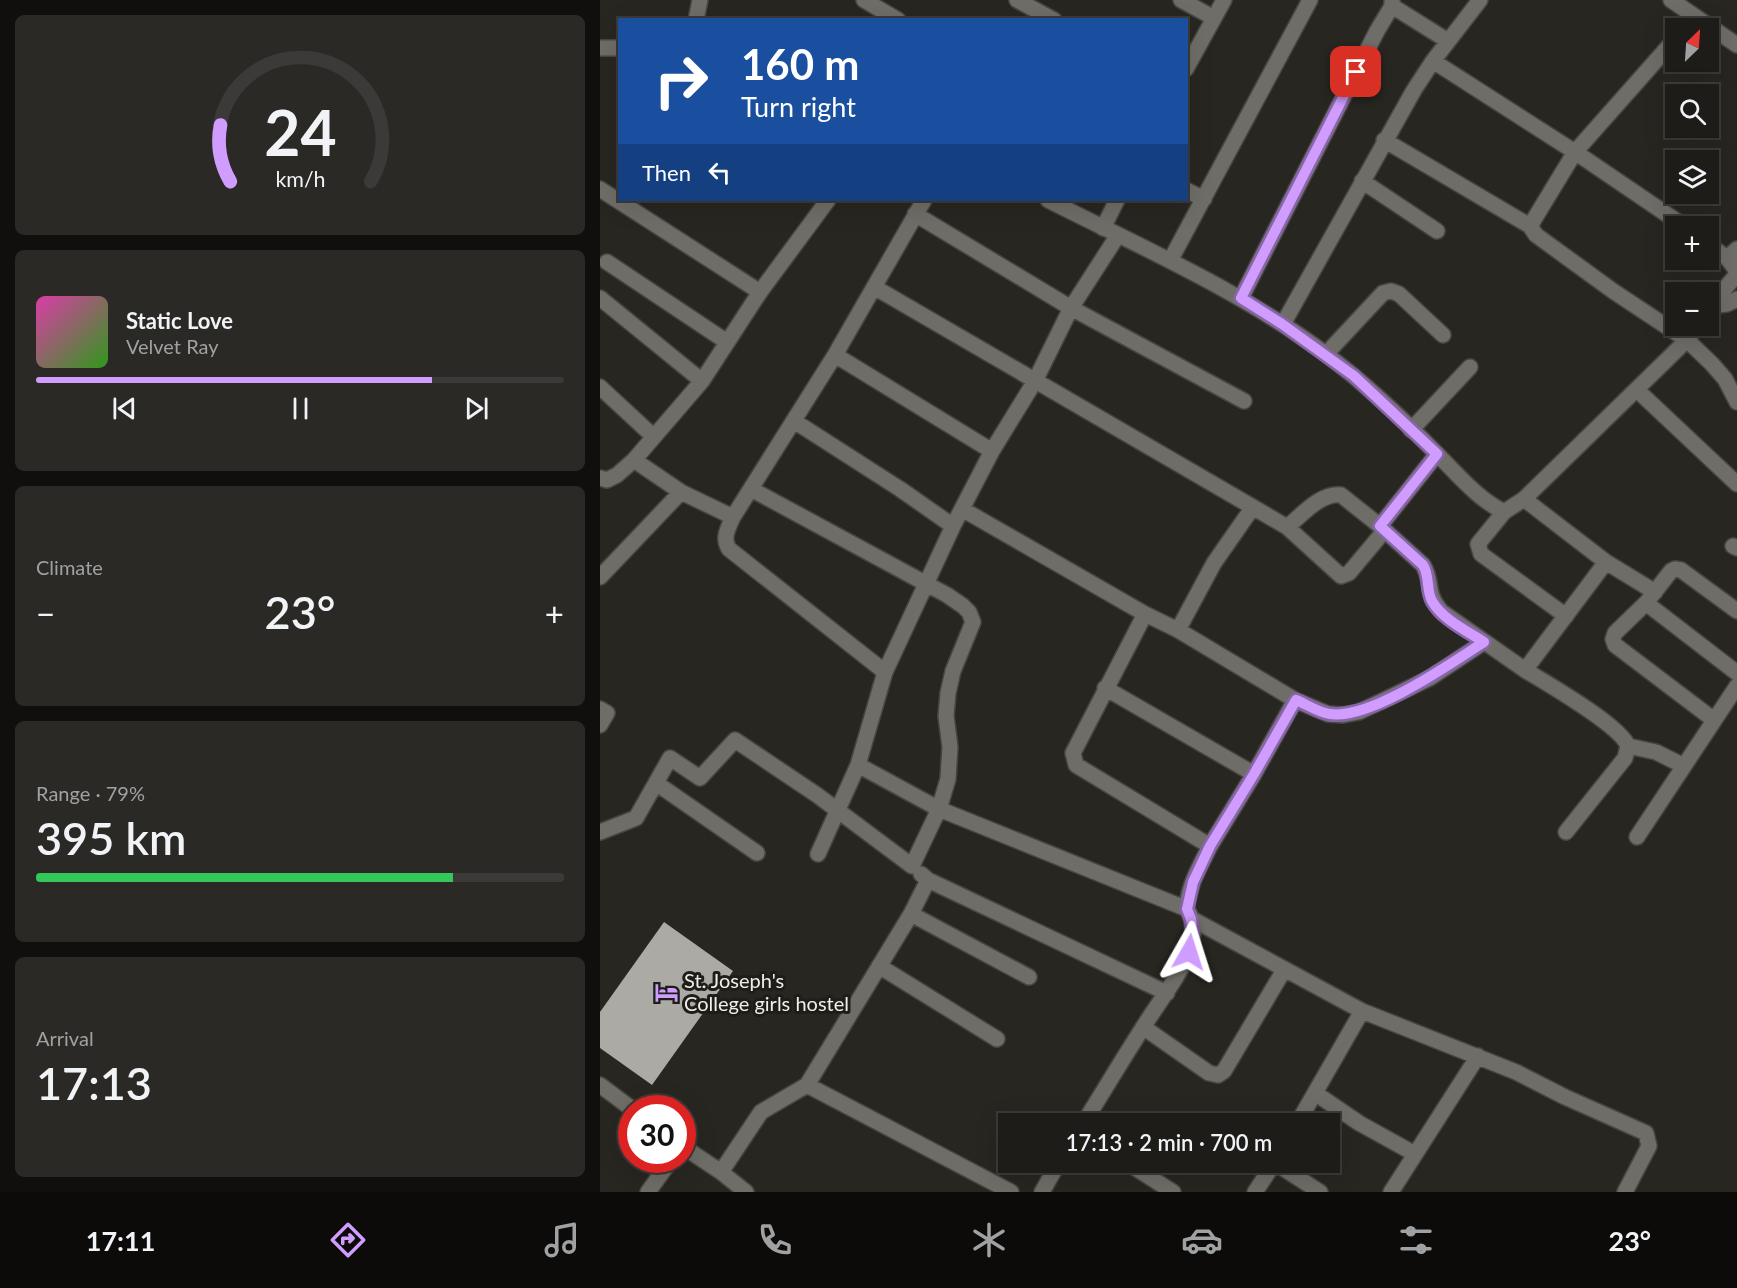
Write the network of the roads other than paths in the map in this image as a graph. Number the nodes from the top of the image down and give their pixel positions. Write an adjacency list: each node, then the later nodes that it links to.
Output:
1 (700, 0): 11 (street)
2 (864, 0): 12 (street)
3 (1017, 0): 10 (street)
4 (1180, 0): 14 (street)
5 (1224, 0): 14 (street)
6 (1310, 0): 29 (street)
7 (1480, 0): 17 (street)
8 (1671, 0): 15 (street)
9 (1392, 3): 17 (street); 50 (street)
10 (1031, 9): 13 (street)
11 (696, 18)
12 (895, 18)
13 (1050, 18)
14 (1214, 18): 23 (street)
15 (1685, 18)
16 (1719, 37): 18 (street)
17 (1448, 41): 22 (street)
18 (1737, 45)
19 (600, 48): 20 (street)
20 (618, 48)
21 (1665, 51): 25 (street)
22 (1433, 61): 24 (street); 25 (street)
23 (1188, 65)
24 (1384, 140): 26 (street); 38 (street)
25 (1575, 152): 37 (street); 38 (street)
26 (1362, 181): 40 (street); 54 (street)
27 (600, 189): 30 (street)
28 (1188, 191): 29 (street)
29 (1204, 199): 43 (street)
30 (618, 201)
31 (619, 201): 48 (street)
32 (827, 201): 48 (street)
33 (923, 201): 36 (street)
34 (1050, 201): 39 (street)
35 (1116, 201): 39 (street)
36 (915, 214): 46 (street); 53 (street)
37 (1669, 216)
38 (1530, 226): 57 (street)
39 (1103, 228): 41 (street)
40 (1437, 231)
41 (1118, 235): 43 (street); 53 (street)
42 (1719, 252): 45 (street)
43 (1171, 259): 50 (street)
44 (607, 262): 58 (street)
45 (1735, 263): 47 (street)
46 (874, 287): 60 (street); 63 (street)
47 (1719, 291)
48 (760, 292): 58 (street)
49 (600, 298): 62 (street)
50 (1241, 298): 54 (street)
51 (1737, 299): 52 (street)
52 (1719, 305)
53 (1071, 308): 63 (street); 66 (street)
54 (1282, 324): 59 (street)
55 (1443, 335): 59 (street)
56 (1690, 336): 57 (street)
57 (1687, 340): 65 (street); 67 (street)
58 (727, 342): 62 (street)
59 (1326, 354): 69 (street)
60 (835, 355): 68 (street); 71 (street)
61 (1470, 367): 69 (street)
62 (702, 381): 70 (street)
63 (1035, 381): 71 (street); 79 (street)
64 (600, 387): 70 (street)
65 (1637, 390): 75 (street); 78 (street)
66 (1244, 401)
67 (1737, 402)
68 (794, 421): 76 (street); 83 (street)
69 (1411, 430): 72 (street)
70 (654, 437): 73 (street)
71 (992, 451): 80 (street)
72 (1437, 454): 81 (street); 85 (street)
73 (634, 460): 74 (street); 77 (street)
74 (600, 478)
75 (1737, 484)
76 (751, 489): 82 (street); 88 (street)
77 (681, 492): 82 (street); 87 (street)
78 (1524, 499): 81 (street); 86 (street)
79 (1253, 507): 84 (street); 93 (street)
80 (962, 509): 83 (street); 91 (street)
81 (1504, 512): 92 (street)
82 (733, 517): 96 (street)
83 (953, 526): 88 (street)
84 (1287, 527): 85 (street); 85 (street)
85 (1383, 528): 94 (street)
86 (1606, 562): 89 (street); 92 (street)
87 (602, 570)
88 (926, 584): 96 (street); 107 (street)
89 (1651, 597): 90 (street); 97 (street); 101 (street)
90 (1737, 611)
91 (1145, 614): 93 (street); 99 (street)
92 (1566, 616): 95 (street)
93 (1178, 630): 100 (street)
94 (1484, 642): 95 (street); 100 (street)
95 (1525, 670): 102 (street)
96 (885, 672): 103 (street)
97 (1737, 673)
98 (1737, 686): 101 (street)
99 (1105, 688): 105 (street); 112 (street)
100 (1302, 703): 105 (street)
101 (1714, 720): 104 (street)
102 (1628, 746): 104 (street); 110 (street)
103 (858, 765): 107 (street); 108 (street)
104 (1683, 766): 111 (street)
105 (1254, 774): 112 (street)
106 (656, 783): 108 (street); 109 (street); 113 (street)
107 (939, 809): 115 (street); 118 (street)
108 (839, 810): 114 (street); 115 (street)
109 (600, 832)
110 (1566, 832)
111 (1637, 837)
112 (1210, 846): 118 (street)
113 (757, 853)
114 (818, 854)
115 (912, 866): 116 (street)
116 (928, 880): 117 (street); 122 (street)
117 (911, 914): 119 (street); 121 (street)
118 (1189, 914): 120 (street); 122 (street)
119 (879, 966): 125 (street); 128 (street)
120 (1284, 969): 123 (street); 124 (street)
121 (1029, 977)
122 (1167, 993): 124 (street)
123 (1362, 1011): 126 (street); 129 (street)
124 (1143, 1027): 131 (street)
125 (997, 1039)
126 (1478, 1056): 133 (street); 149 (street)
127 (600, 1085): 130 (street)
128 (807, 1085): 135 (street); 143 (street)
129 (1315, 1094): 132 (street); 133 (street)
130 (618, 1098)
131 (1090, 1113)
132 (1304, 1113)
133 (1415, 1154): 148 (street)
134 (696, 1155): 135 (street)
135 (721, 1172): 142 (street)
136 (662, 1173): 141 (street)
137 (1053, 1173): 144 (street)
138 (1143, 1173): 145 (street)
139 (1268, 1173): 146 (street)
140 (1291, 1173): 147 (street)
141 (648, 1192)
142 (746, 1192)
143 (1011, 1192)
144 (1042, 1192)
145 (1173, 1192)
146 (1255, 1192)
147 (1320, 1192)
148 (1391, 1192)
149 (1625, 1192)

